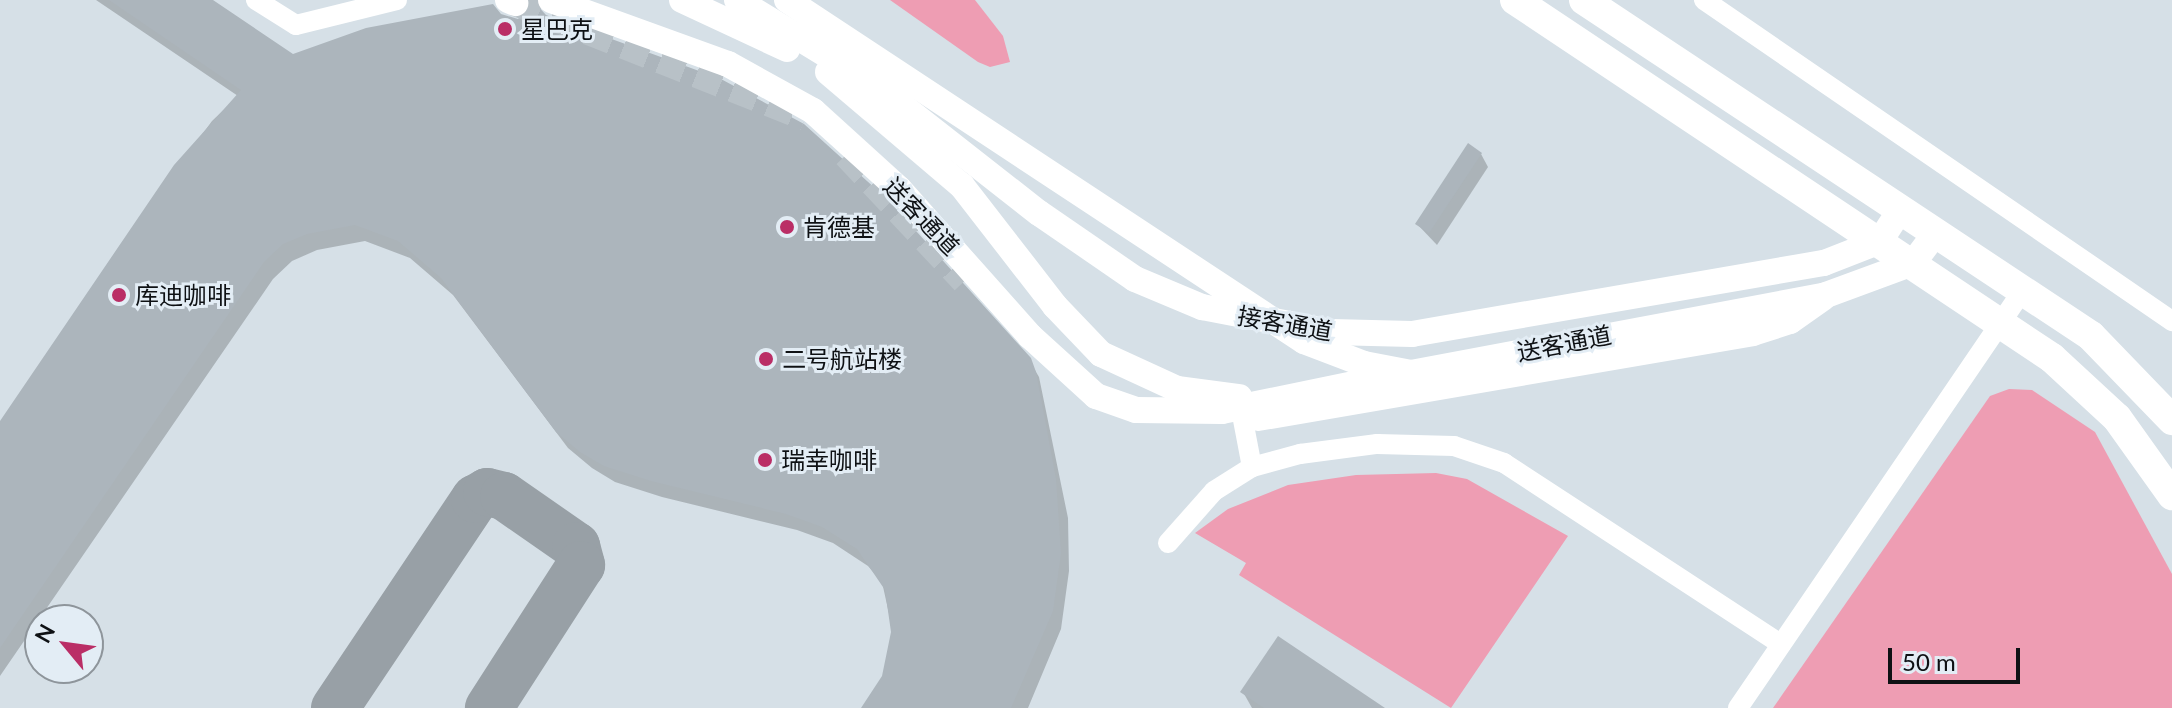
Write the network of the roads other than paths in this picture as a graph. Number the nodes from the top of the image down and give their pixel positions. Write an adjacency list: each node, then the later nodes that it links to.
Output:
1 (256, 0): 2 (street)
2 (397, 0)
3 (551, 0): 20 (main road, 送客通道)
4 (682, 0): 20 (main road, 送客通道)
5 (737, 0): 12 (main road, 接客通道)
6 (787, 0): 19 (main road, 送客通道)
7 (1515, 0): 12 (highway)
8 (1584, 0): 10 (highway)
9 (1704, 0): 16 (street)
10 (1900, 210): 11 (highway); 12 (main road)
11 (1936, 232): 13 (main road); 14 (highway)
12 (1880, 241): 13 (highway)
13 (1913, 263): 15 (main road); 17 (highway)
14 (2023, 290): 17 (street); 22 (highway)
15 (1826, 295): 19 (main road, 送客通道); 21 (main road)
16 (2172, 321)
17 (2001, 323): 24 (highway); 26 (street)
18 (1026, 347): 21 (main road)
19 (1411, 373): 20 (main road, 送客通道)
20 (1278, 399)
21 (1243, 420): 23 (street)
22 (2172, 420)
23 (1252, 467): 25 (street); 26 (street)
24 (2172, 495)
25 (1168, 543)
26 (1781, 644): 27 (street)
27 (1738, 708)

